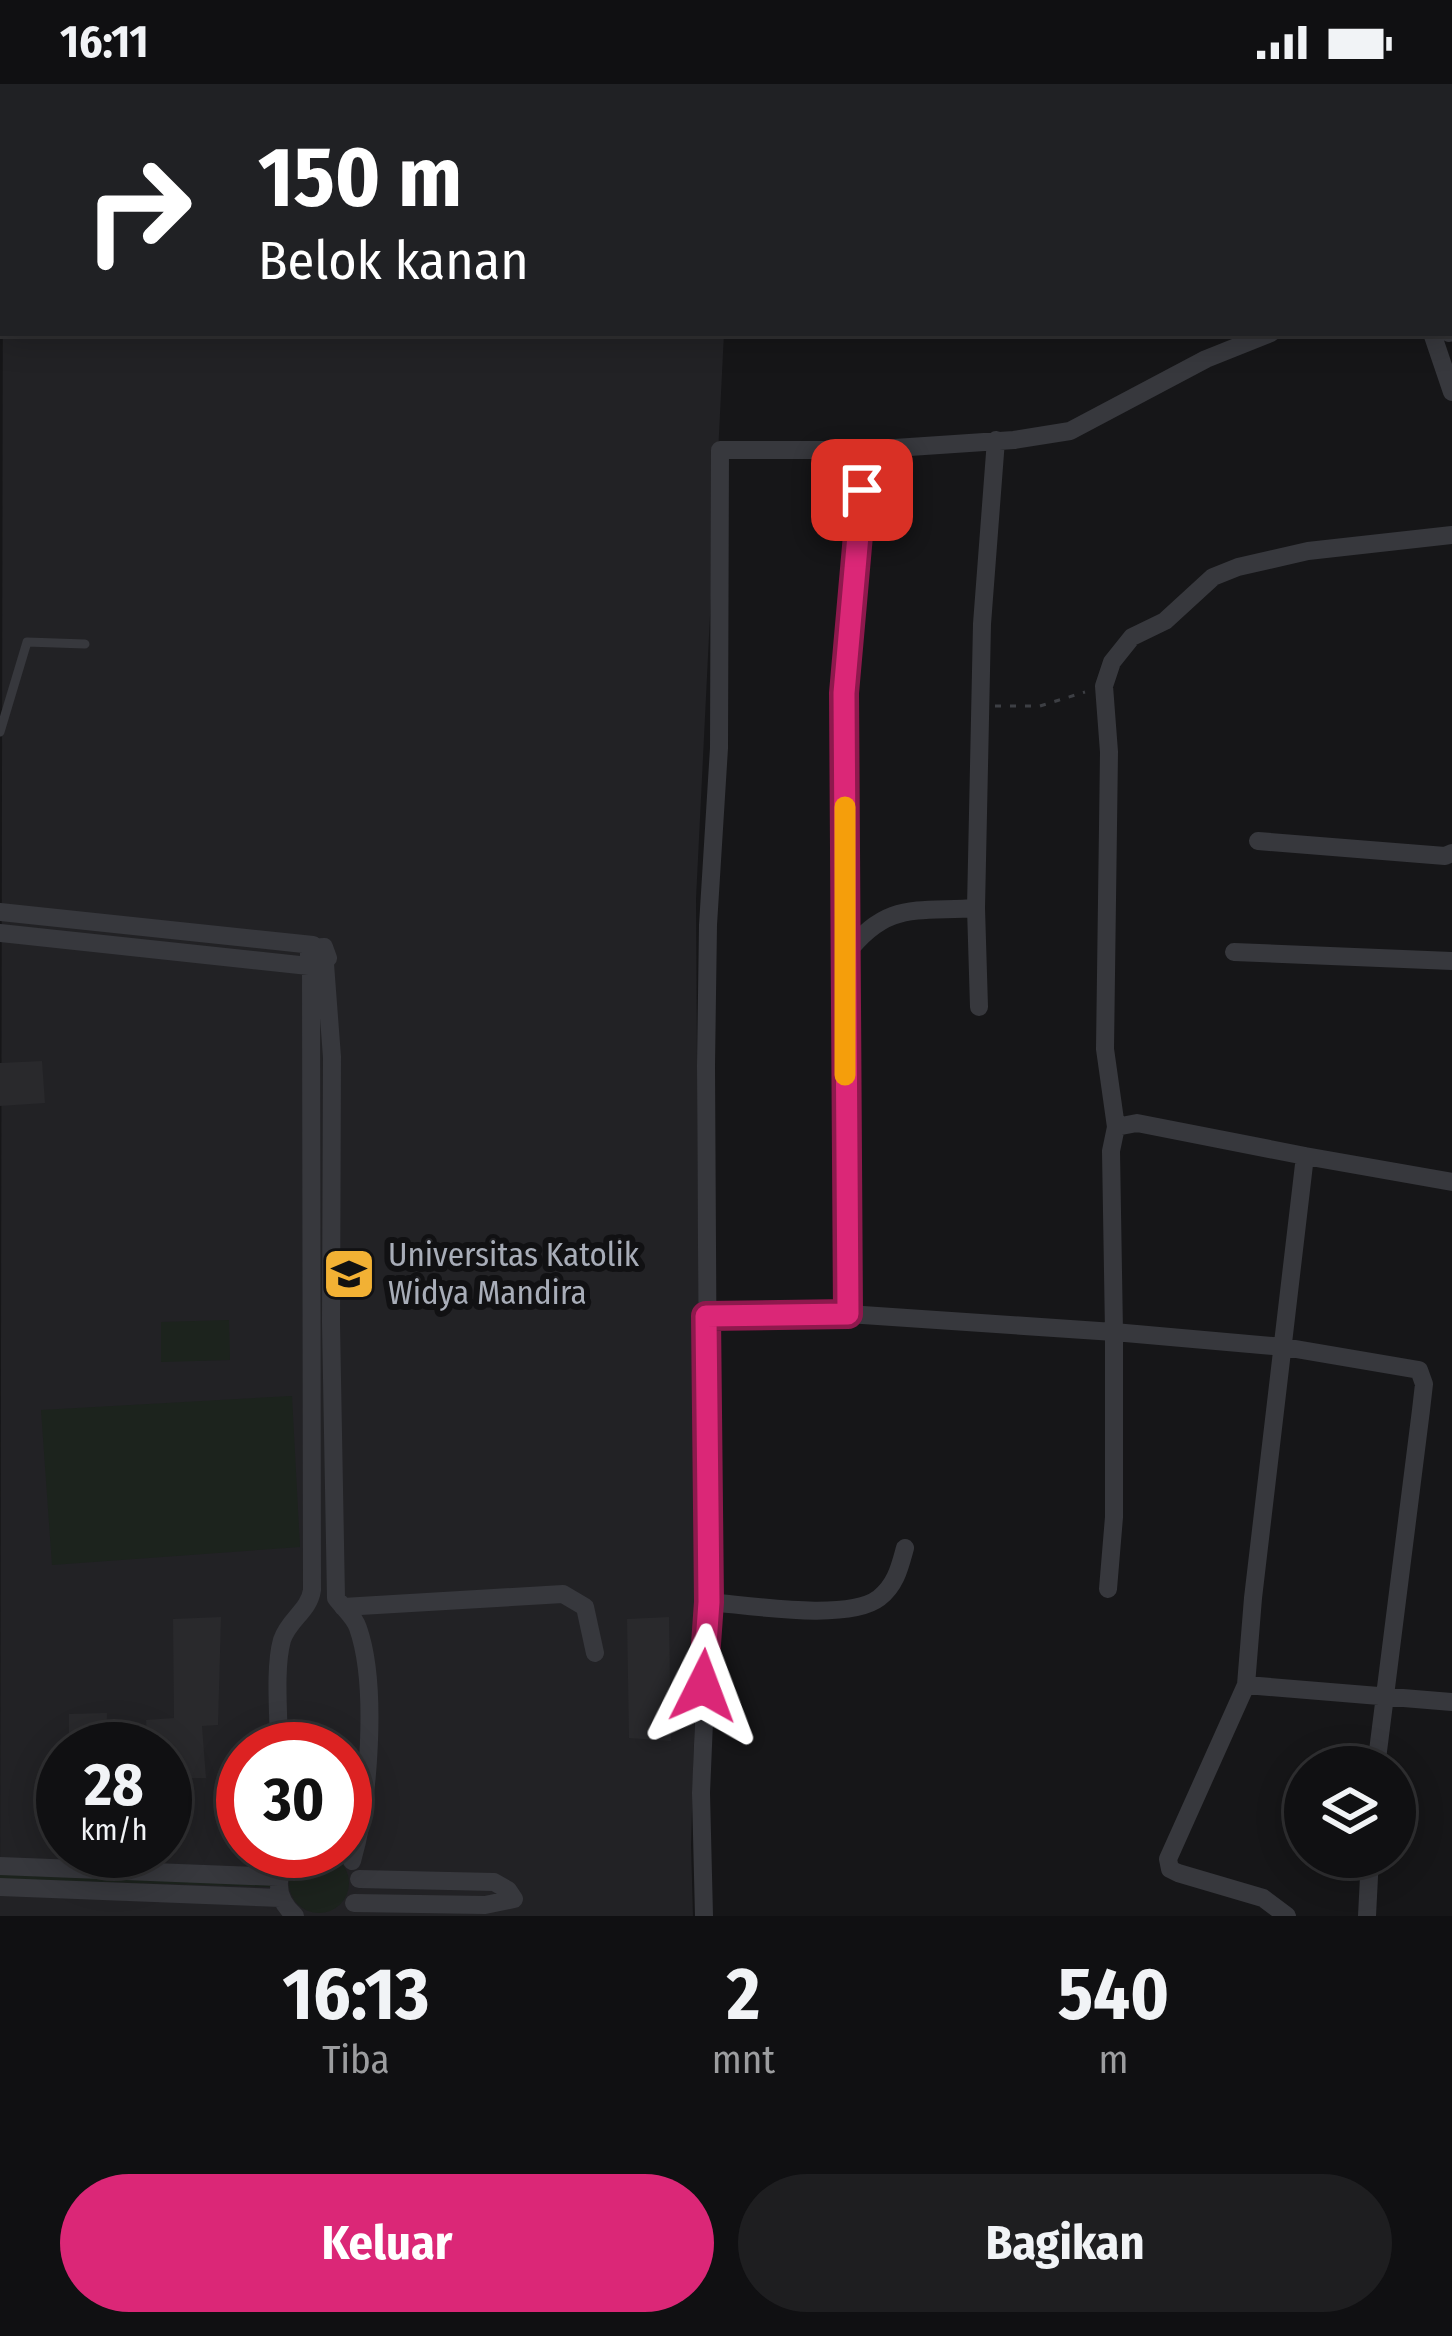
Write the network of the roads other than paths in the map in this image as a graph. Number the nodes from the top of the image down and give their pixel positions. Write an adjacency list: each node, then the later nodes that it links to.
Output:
1 (1264, 336): 4 (street)
2 (1443, 336): 3 (street)
3 (1452, 392)
4 (996, 440): 5 (street); 11 (street)
5 (865, 449): 15 (street); 23 (street)
6 (1452, 535): 19 (street)
7 (85, 644): 8 (lane)
8 (0, 732)
9 (1258, 841): 10 (street)
10 (1452, 853)
11 (976, 908): 15 (street); 18 (street)
12 (0, 912): 16 (street)
13 (0, 933): 16 (street)
14 (1234, 952): 17 (street)
15 (846, 955): 22 (street)
16 (314, 959): 29 (street); 34 (street)
17 (1452, 961)
18 (980, 1007)
19 (1116, 1127): 20 (street); 24 (street)
20 (1305, 1156): 21 (street); 25 (street)
21 (1452, 1182)
22 (848, 1314): 23 (street); 24 (street)
23 (706, 1316): 28 (street)
24 (1114, 1331): 25 (street); 27 (street)
25 (1284, 1347): 31 (street); 32 (street)
26 (905, 1547): 28 (street)
27 (1108, 1589)
28 (709, 1602): 49 (street)
29 (343, 1607): 30 (street); 35 (street)
30 (595, 1653)
31 (1246, 1685): 32 (street); 50 (street)
32 (1387, 1696): 33 (street); 36 (street)
33 (1452, 1702)
34 (279, 1722)
35 (366, 1722)
36 (1379, 1746)
37 (0, 1866): 38 (street)
38 (36, 1867)
39 (372, 1867): 47 (street)
40 (147, 1878): 45 (street)
41 (278, 1878): 46 (street)
42 (350, 1878): 47 (street)
43 (1369, 1878): 51 (street)
44 (0, 1887): 45 (street)
45 (147, 1893): 46 (street)
46 (280, 1898): 48 (street)
47 (349, 1910)
48 (295, 1916)
49 (704, 1916)
50 (1287, 1916)
51 (1367, 1916)

